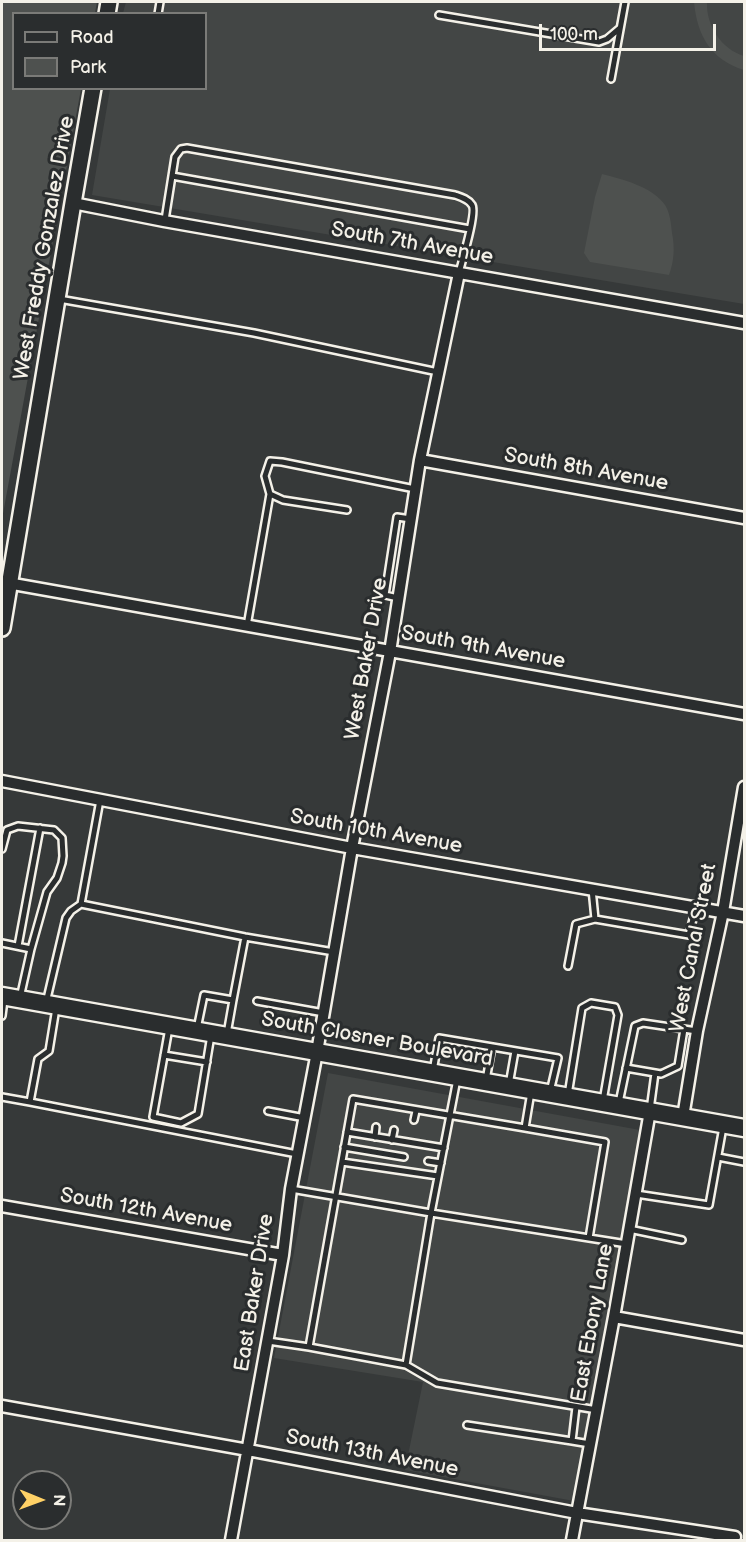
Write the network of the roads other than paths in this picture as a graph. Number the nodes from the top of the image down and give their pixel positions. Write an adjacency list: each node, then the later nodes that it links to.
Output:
1 (625, 2): 3 (lane)
2 (440, 15): 3 (lane)
3 (620, 28): 4 (lane)
4 (611, 79)
5 (93, 90): 7 (main road, West Freddy Gonzalez Drive)
6 (171, 176): 8 (lane); 9 (lane); 9 (lane)
7 (72, 203): 8 (street, South 7th Avenue); 11 (main road, West Freddy Gonzalez Drive)
8 (165, 221): 10 (street, South 7th Avenue)
9 (470, 229): 10 (lane)
10 (459, 273): 12 (street, South 7th Avenue); 13 (street, West Baker Drive)
11 (57, 298): 13 (lane); 19 (main road, West Freddy Gonzalez Drive)
12 (744, 323)
13 (438, 372): 14 (street, West Baker Drive)
14 (420, 460): 15 (street, West Baker Drive); 18 (street, South 8th Avenue)
15 (415, 489): 16 (lane); 22 (street, West Baker Drive)
16 (270, 494): 17 (lane); 20 (lane)
17 (347, 510)
18 (744, 518)
19 (6, 583): 20 (street, South 9th Avenue); 21 (main road, West Freddy Gonzalez Drive)
20 (247, 626): 22 (street, South 9th Avenue)
21 (2, 628)
22 (390, 652): 23 (street, South 9th Avenue); 28 (street, West Baker Drive)
23 (744, 714)
24 (2, 781): 26 (street, South 10th Avenue)
25 (744, 787): 33 (street, West Canal Street)
26 (100, 800): 28 (street, South 10th Avenue); 31 (lane)
27 (40, 828): 29 (lane); 38 (lane); 39 (lane)
28 (352, 848): 30 (street, South 10th Avenue); 40 (street, West Baker Drive)
29 (2, 849)
30 (592, 889): 32 (street, South 10th Avenue); 35 (lane)
31 (81, 904): 36 (lane); 45 (lane)
32 (696, 907): 33 (street, South 10th Avenue); 35 (lane)
33 (723, 912): 34 (street, South 10th Avenue); 50 (street, West Canal Street)
34 (744, 916)
35 (595, 919): 41 (lane)
36 (245, 937): 40 (lane); 43 (lane)
37 (2, 943): 38 (lane)
38 (18, 946): 39 (lane)
39 (31, 949): 42 (lane)
40 (334, 952): 46 (street, West Baker Drive)
41 (568, 966)
42 (9, 998): 45 (main road, South Closner Boulevard); 47 (lane)
43 (233, 1000): 51 (lane); 51 (lane)
44 (257, 1001): 46 (lane)
45 (51, 1005): 48 (main road, South Closner Boulevard); 69 (lane)
46 (324, 1013): 54 (street, West Baker Drive)
47 (2, 1016)
48 (169, 1026): 51 (main road, South Closner Boulevard); 55 (lane)
49 (684, 1029): 50 (lane); 57 (lane); 58 (lane)
50 (697, 1031): 59 (street, West Canal Street)
51 (212, 1033): 54 (main road, South Closner Boulevard); 56 (lane)
52 (492, 1047): 53 (lane); 60 (lane); 63 (lane)
53 (515, 1051): 64 (lane); 66 (lane)
54 (317, 1052): 60 (main road, South Closner Boulevard); 80 (street, East Baker Drive)
55 (164, 1055): 56 (lane); 56 (lane)
56 (207, 1062)
57 (678, 1066): 59 (lane); 61 (lane)
58 (626, 1068): 61 (lane); 71 (lane)
59 (691, 1068): 79 (street, West Canal Street)
60 (433, 1073): 62 (main road, South Closner Boulevard)
61 (655, 1073): 75 (lane)
62 (457, 1077): 63 (main road, South Closner Boulevard); 78 (lane)
63 (486, 1082): 64 (main road, South Closner Boulevard)
64 (509, 1086): 65 (main road, South Closner Boulevard)
65 (532, 1090): 66 (main road, South Closner Boulevard); 84 (lane)
66 (550, 1093): 67 (main road, South Closner Boulevard)
67 (568, 1096): 71 (main road, South Closner Boulevard); 71 (lane)
68 (2, 1097): 69 (lane)
69 (30, 1102): 94 (lane)
70 (381, 1104): 72 (lane); 76 (lane); 87 (lane)
71 (610, 1104): 75 (main road, South Closner Boulevard)
72 (398, 1107): 74 (lane); 77 (lane)
73 (268, 1111): 80 (lane)
74 (416, 1111): 78 (lane); 81 (lane)
75 (650, 1111): 79 (main road, South Closner Boulevard); 103 (street, East Ebony Lane)
76 (379, 1113)
77 (396, 1116)
78 (450, 1116): 84 (lane); 93 (lane)
79 (683, 1117): 82 (main road, South Closner Boulevard)
80 (305, 1118): 94 (street, East Baker Drive)
81 (414, 1120)
82 (724, 1124): 85 (main road, South Closner Boulevard); 96 (lane)
83 (376, 1127): 89 (lane)
84 (525, 1128): 108 (lane)
85 (744, 1128)
86 (394, 1130): 90 (lane)
87 (347, 1132): 89 (lane); 92 (lane)
88 (411, 1134): 91 (lane)
89 (375, 1137): 90 (lane)
90 (392, 1140): 91 (lane)
91 (409, 1143): 93 (lane)
92 (344, 1147): 95 (lane); 98 (lane)
93 (444, 1148): 99 (lane)
94 (298, 1154): 102 (street, East Baker Drive)
95 (404, 1157)
96 (718, 1157): 100 (lane); 103 (lane)
97 (428, 1161): 99 (lane)
98 (342, 1162): 101 (lane); 104 (lane)
99 (441, 1162): 101 (lane)
100 (744, 1162)
101 (438, 1176): 106 (lane)
102 (291, 1189): 104 (lane); 111 (street, East Baker Drive)
103 (636, 1194): 107 (street, East Ebony Lane)
104 (335, 1196): 106 (lane); 115 (lane)
105 (2, 1206): 111 (street, South 12th Avenue)
106 (431, 1213): 108 (lane); 116 (lane)
107 (629, 1229): 109 (lane); 110 (street, East Ebony Lane)
108 (589, 1238): 110 (lane)
109 (682, 1240)
110 (627, 1244): 112 (street, East Ebony Lane)
111 (283, 1255): 114 (street, East Baker Drive)
112 (614, 1317): 113 (street); 119 (street, East Ebony Lane)
113 (744, 1340)
114 (267, 1341): 115 (lane); 123 (street, East Baker Drive)
115 (309, 1347): 116 (lane)
116 (406, 1365): 118 (lane)
117 (2, 1407): 123 (street, South 13th Avenue)
118 (576, 1407): 119 (lane); 121 (lane)
119 (597, 1410): 122 (street, East Ebony Lane)
120 (467, 1425): 121 (lane)
121 (572, 1441): 122 (lane)
122 (590, 1444): 124 (street, East Ebony Lane)
123 (248, 1450): 124 (street, South 13th Avenue); 126 (street, East Baker Drive)
124 (577, 1513): 125 (street, South 13th Avenue); 127 (street, East Ebony Lane)
125 (735, 1537)
126 (231, 1540)
127 (572, 1540)

